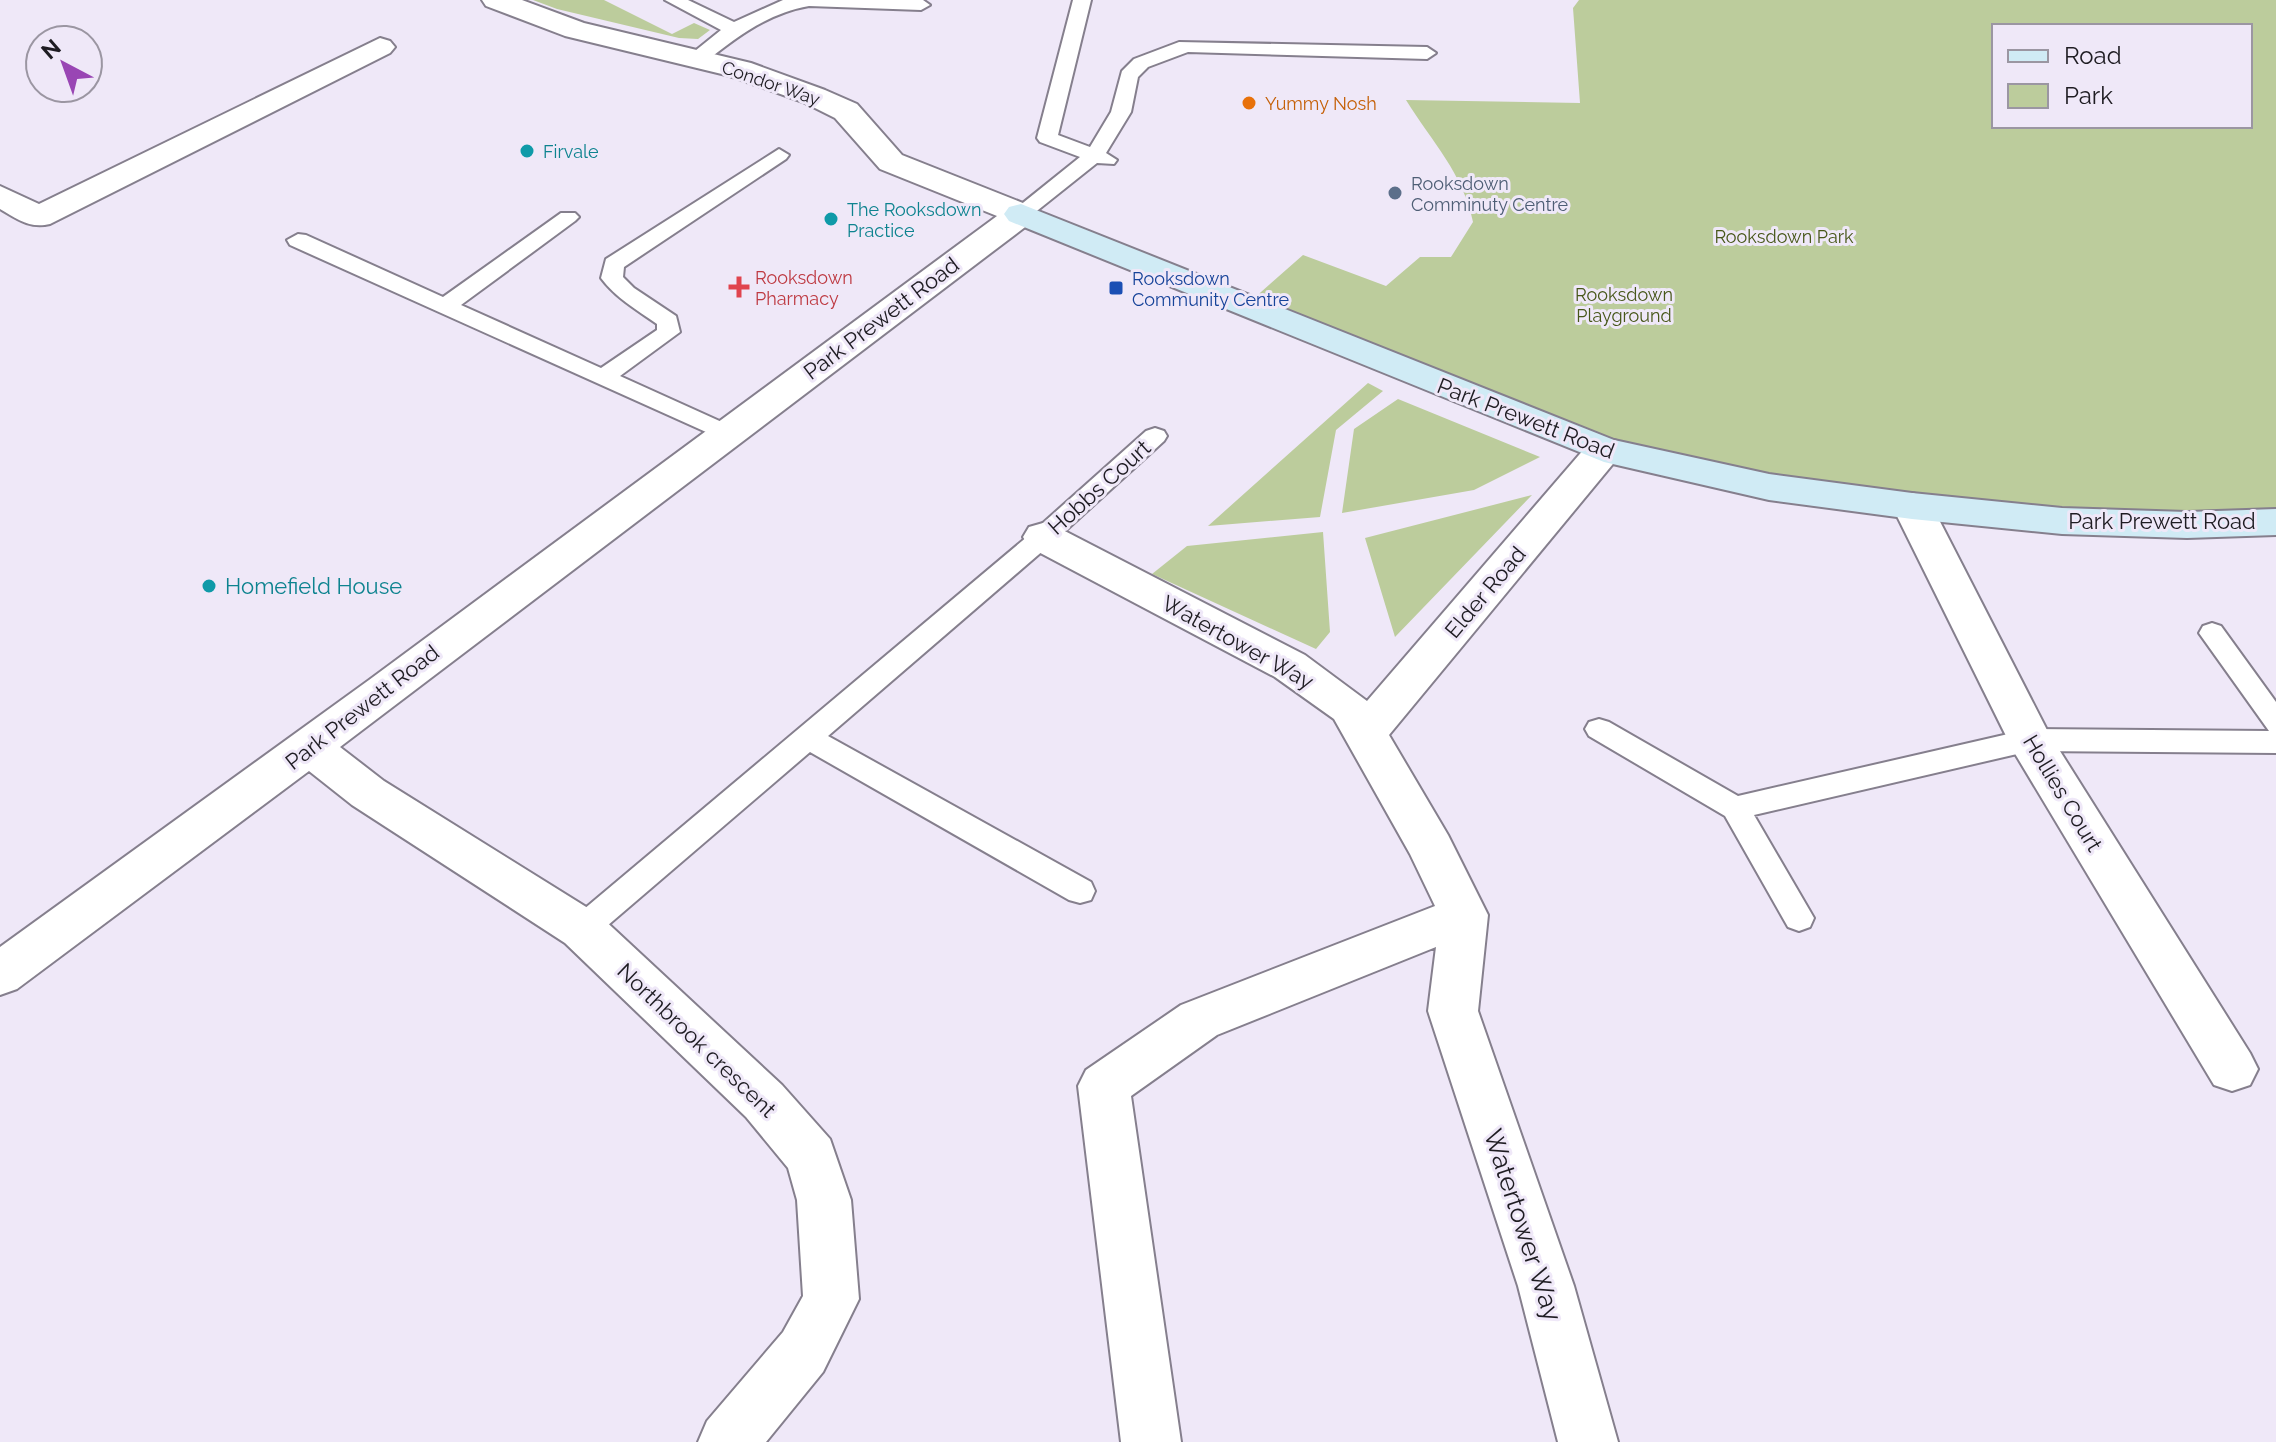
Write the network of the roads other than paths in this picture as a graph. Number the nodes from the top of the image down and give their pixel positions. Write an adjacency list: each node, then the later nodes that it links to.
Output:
1 (496, 0): 8 (street, Condor Way)
2 (674, 0): 5 (lane)
3 (1082, 0): 10 (lane)
4 (921, 5): 5 (lane)
5 (734, 29): 8 (lane)
6 (380, 47): 11 (street)
7 (1427, 53): 10 (lane)
8 (697, 59): 12 (street, Condor Way)
9 (779, 155): 16 (lane)
10 (1103, 159): 12 (lane)
11 (0, 196)
12 (1021, 214): 17 (street, Park Prewett Road); 19 (street, Park Prewett Road)
13 (568, 217): 15 (lane)
14 (298, 240): 15 (lane)
15 (447, 305): 16 (lane)
16 (601, 378): 17 (lane)
17 (726, 433): 30 (street, Park Prewett Road)
18 (1155, 436): 22 (lane, Hobbs Court)
19 (1604, 450): 20 (street, Park Prewett Road); 26 (street, Elder Road)
20 (1912, 506): 21 (street, Park Prewett Road); 28 (street, Hollies Court)
21 (2276, 522)
22 (1043, 537): 26 (street, Watertower Way); 27 (lane, Hobbs Court)
23 (2212, 633): 24 (lane)
24 (2276, 723)
25 (1599, 729): 31 (lane)
26 (1365, 733): 33 (street, Watertower Way)
27 (807, 737): 32 (lane); 35 (lane, Hobbs Court)
28 (2030, 740): 29 (lane); 31 (lane); 37 (street, Hollies Court)
29 (2276, 742)
30 (311, 749): 35 (street, Northbrook crescent); 36 (street, Park Prewett Road)
31 (1735, 808): 34 (lane)
32 (1080, 891)
33 (1464, 915): 39 (street); 40 (street, Watertower Way)
34 (1799, 918)
35 (582, 929): 38 (street, Northbrook crescent)
36 (0, 974)
37 (2232, 1069)
38 (728, 1442)
39 (1151, 1442)
40 (1588, 1442)

